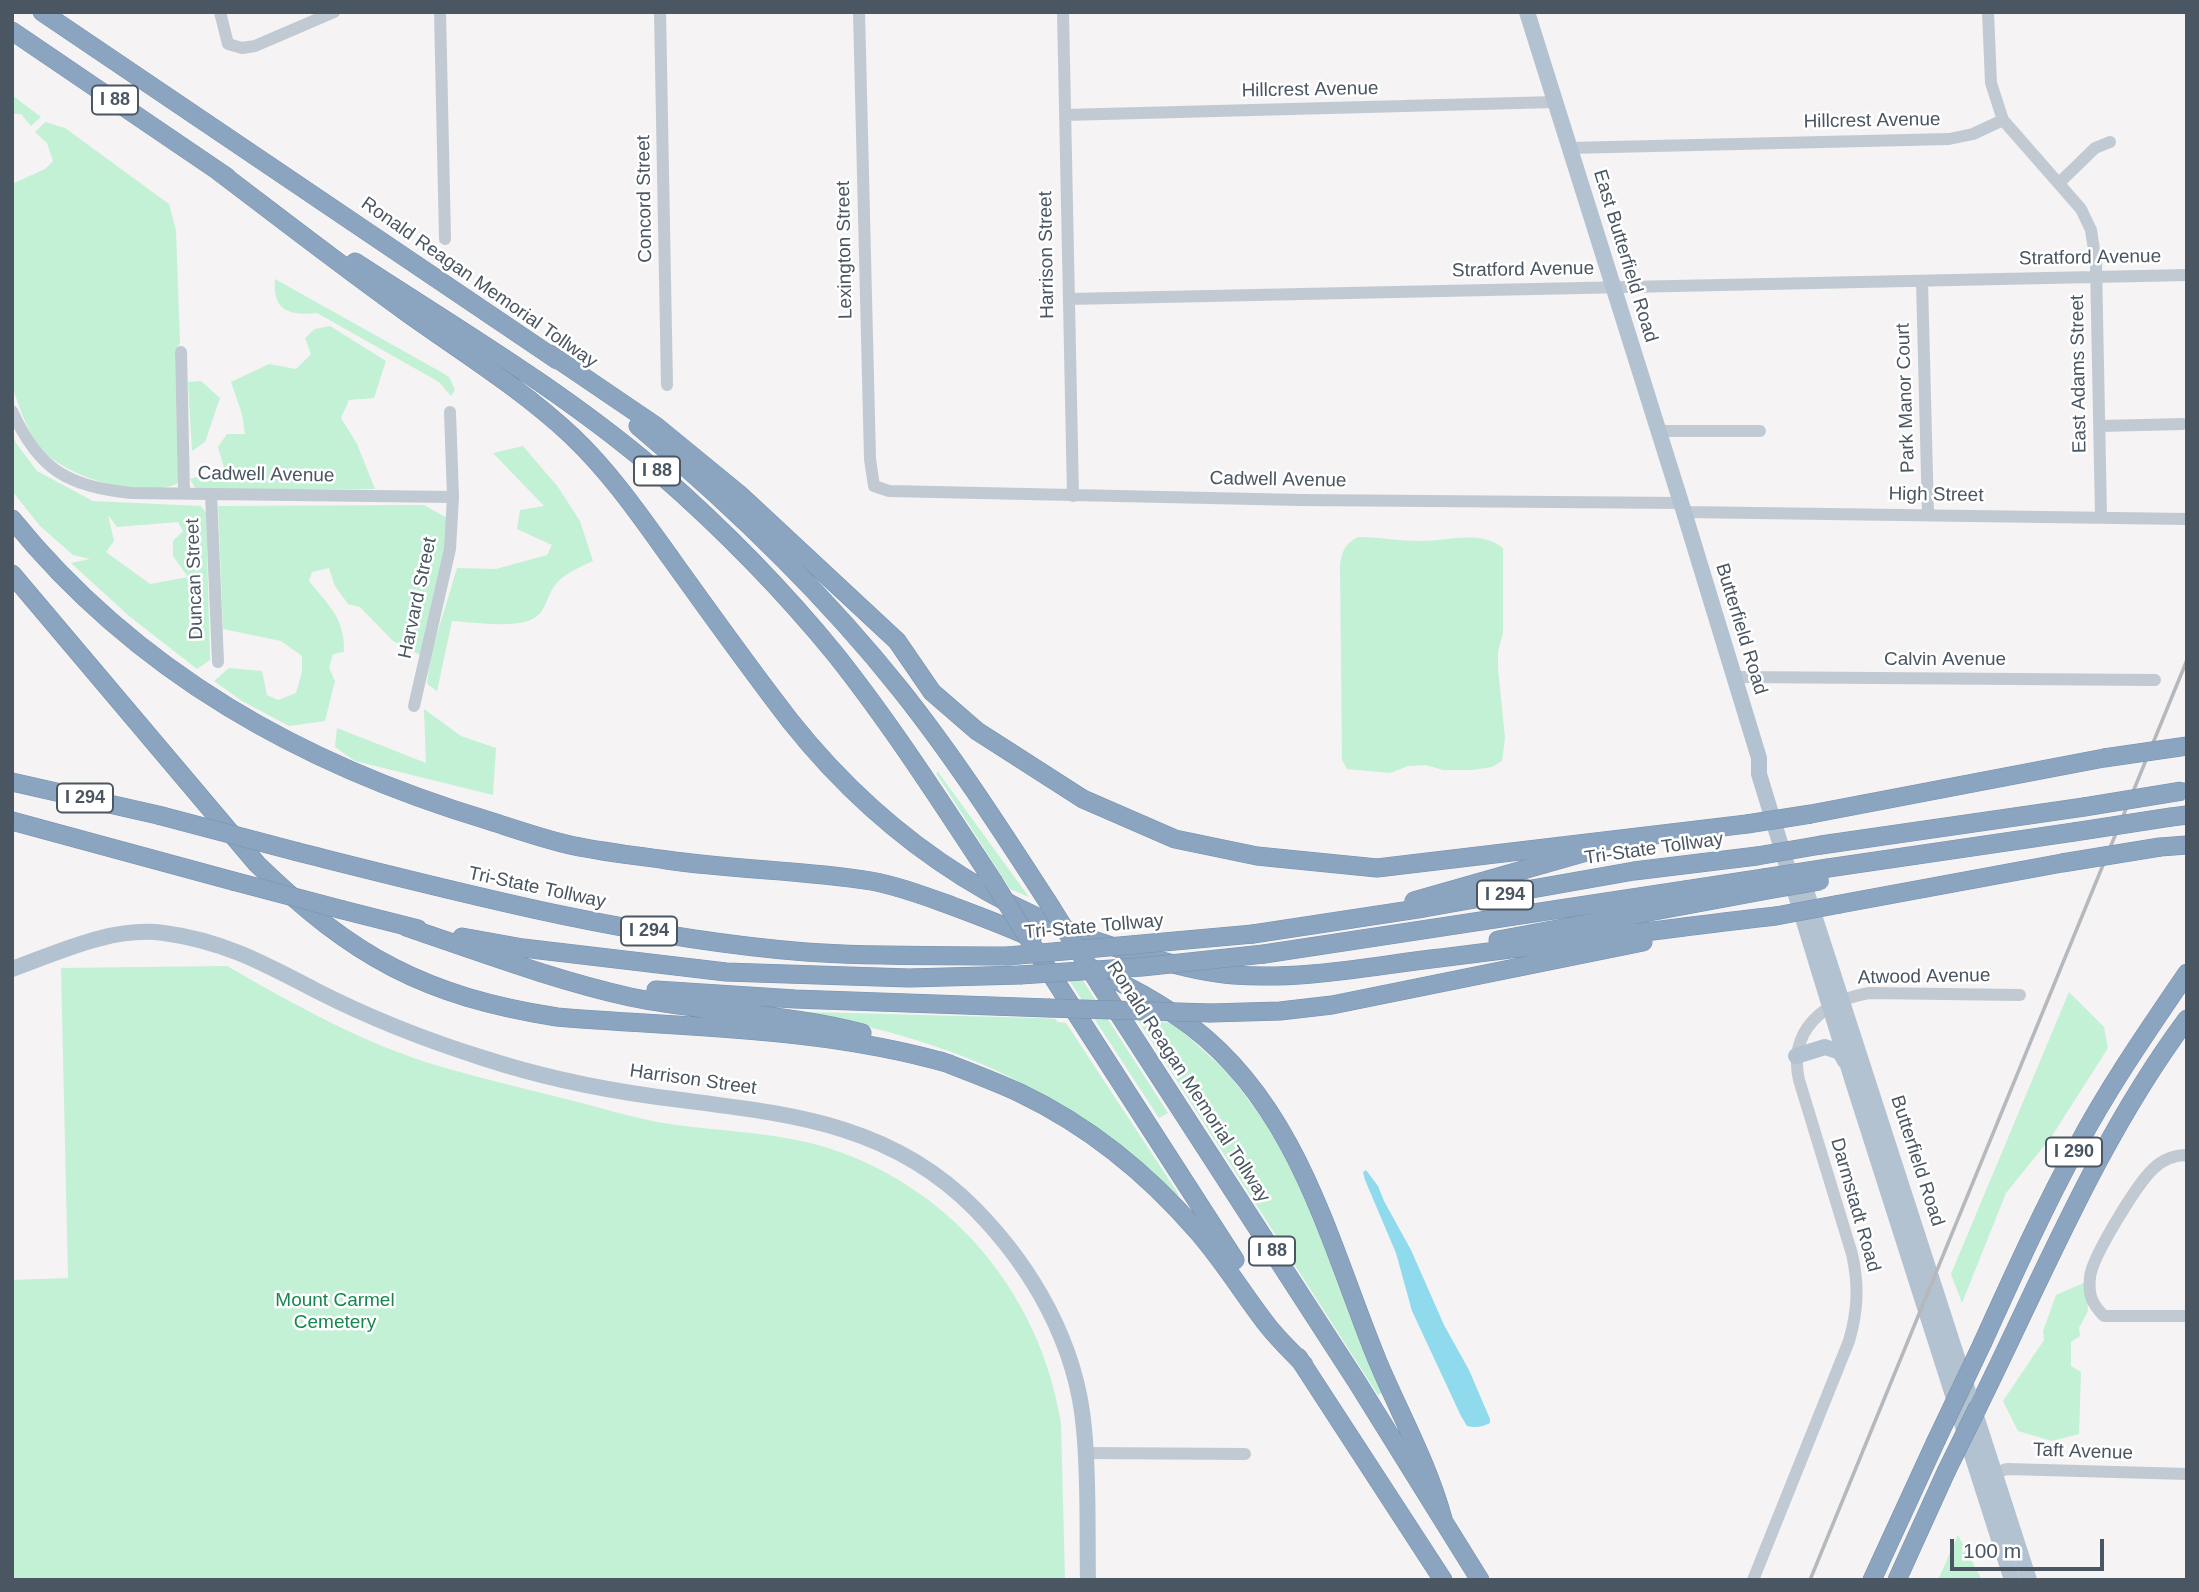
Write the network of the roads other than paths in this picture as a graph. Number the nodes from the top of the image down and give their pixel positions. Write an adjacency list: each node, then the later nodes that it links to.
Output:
1 (42, 12): 25 (highway, Ronald Reagan Memorial Tollway / I 88)
2 (220, 12): 3 (street)
3 (334, 12)
4 (440, 12): 18 (street)
5 (660, 12): 26 (street, Concord Street)
6 (859, 12): 33 (street, Lexington Street)
7 (1063, 12): 12 (street, Harrison Street)
8 (1527, 12): 11 (main road, East Butterfield Road)
9 (1988, 12): 13 (street, East Adams Street)
10 (12, 31): 16 (highway, I 88)
11 (1555, 102): 12 (street, Hillcrest Avenue); 15 (main road, East Butterfield Road)
12 (1065, 115): 23 (street, Harrison Street)
13 (2003, 120): 15 (street, Hillcrest Avenue); 17 (street, East Adams Street)
14 (2110, 142): 17 (street)
15 (1569, 148): 22 (main road, East Butterfield Road)
16 (218, 171): 59 (highway); 71 (highway, I 88, bridge)
17 (2059, 183): 20 (street, East Adams Street)
18 (445, 239)
19 (2187, 275): 20 (street, Stratford Avenue)
20 (2096, 277): 21 (street, Stratford Avenue); 30 (street, East Adams Street)
21 (1922, 281): 22 (street, Stratford Avenue); 39 (street, Park Manor Court)
22 (1613, 288): 23 (street, Stratford Avenue); 32 (main road, East Butterfield Road)
23 (1069, 299): 36 (street, Harrison Street)
24 (181, 352): 34 (street, Duncan Street)
25 (550, 354): 53 (highway); 77 (highway, Ronald Reagan Memorial Tollway / I 88, bridge)
26 (667, 386)
27 (12, 411): 34 (street, Cadwell Avenue)
28 (450, 412): 37 (street, Harvard Street)
29 (2183, 424): 30 (street)
30 (2100, 426): 40 (street, East Adams Street)
31 (1760, 430): 32 (street)
32 (1659, 431): 38 (main road, East Butterfield Road)
33 (874, 486): 36 (street, Cadwell Avenue)
34 (184, 493): 35 (street, Cadwell Avenue)
35 (211, 494): 37 (street, Cadwell Avenue); 44 (street, Duncan Street)
36 (1073, 496): 38 (street, Cadwell Avenue)
37 (453, 497): 47 (street, Harvard Street)
38 (1683, 507): 39 (street, High Street); 45 (main road, Butterfield Road)
39 (1928, 514): 40 (street, High Street)
40 (2101, 517): 42 (street, High Street)
41 (12, 519): 77 (highway)
42 (2187, 519)
43 (12, 574): 67 (highway)
44 (218, 662)
45 (1735, 677): 46 (street, Calvin Avenue); 64 (main road, Butterfield Road)
46 (2155, 680)
47 (414, 706)
48 (2187, 746): 53 (highway, bridge)
49 (12, 782): 57 (highway, Tri-State Tollway / I 294, bridge)
50 (2184, 791): 57 (highway, Tri-State Tollway / I 294, bridge)
51 (2179, 816): 55 (highway, I 294, bridge)
52 (12, 821): 58 (highway, I 294, bridge)
53 (1636, 838): 57 (highway)
54 (2187, 845): 56 (highway, bridge)
55 (1766, 884): 58 (highway, I 294, bridge); 59 (highway)
56 (1776, 916): 59 (highway); 62 (highway, bridge)
57 (1357, 920)
58 (406, 927): 62 (highway)
59 (1371, 967)
60 (12, 969): 72 (main road, Harrison Street)
61 (2187, 973): 82 (highway, I 290, bridge)
62 (549, 974): 67 (highway)
63 (2020, 995): 64 (street, Atwood Avenue)
64 (1836, 1002): 66 (street); 68 (main road, Butterfield Road); 74 (main road, Butterfield Road)
65 (2187, 1019): 83 (highway, I 290, bridge)
66 (1796, 1056): 68 (main road); 81 (street, Darmstadt Road)
67 (950, 1064): 71 (highway)
68 (1848, 1067): 76 (main road, Butterfield Road)
69 (2187, 1155): 70 (street)
70 (2187, 1316)
71 (1304, 1365): 79 (highway, I 88)
72 (1085, 1452): 73 (street); 78 (main road, Harrison Street)
73 (1245, 1454)
74 (1996, 1473): 75 (street, Taft Avenue); 76 (street, Taft Avenue); 85 (main road, Butterfield Road)
75 (2187, 1474)
76 (1979, 1478): 84 (main road, Butterfield Road)
77 (1443, 1519): 80 (highway, Ronald Reagan Memorial Tollway / I 88)
78 (1088, 1580)
79 (1443, 1580)
80 (1480, 1580)
81 (1753, 1580)
82 (1872, 1580)
83 (1897, 1580)
84 (2012, 1580)
85 (2029, 1580)

